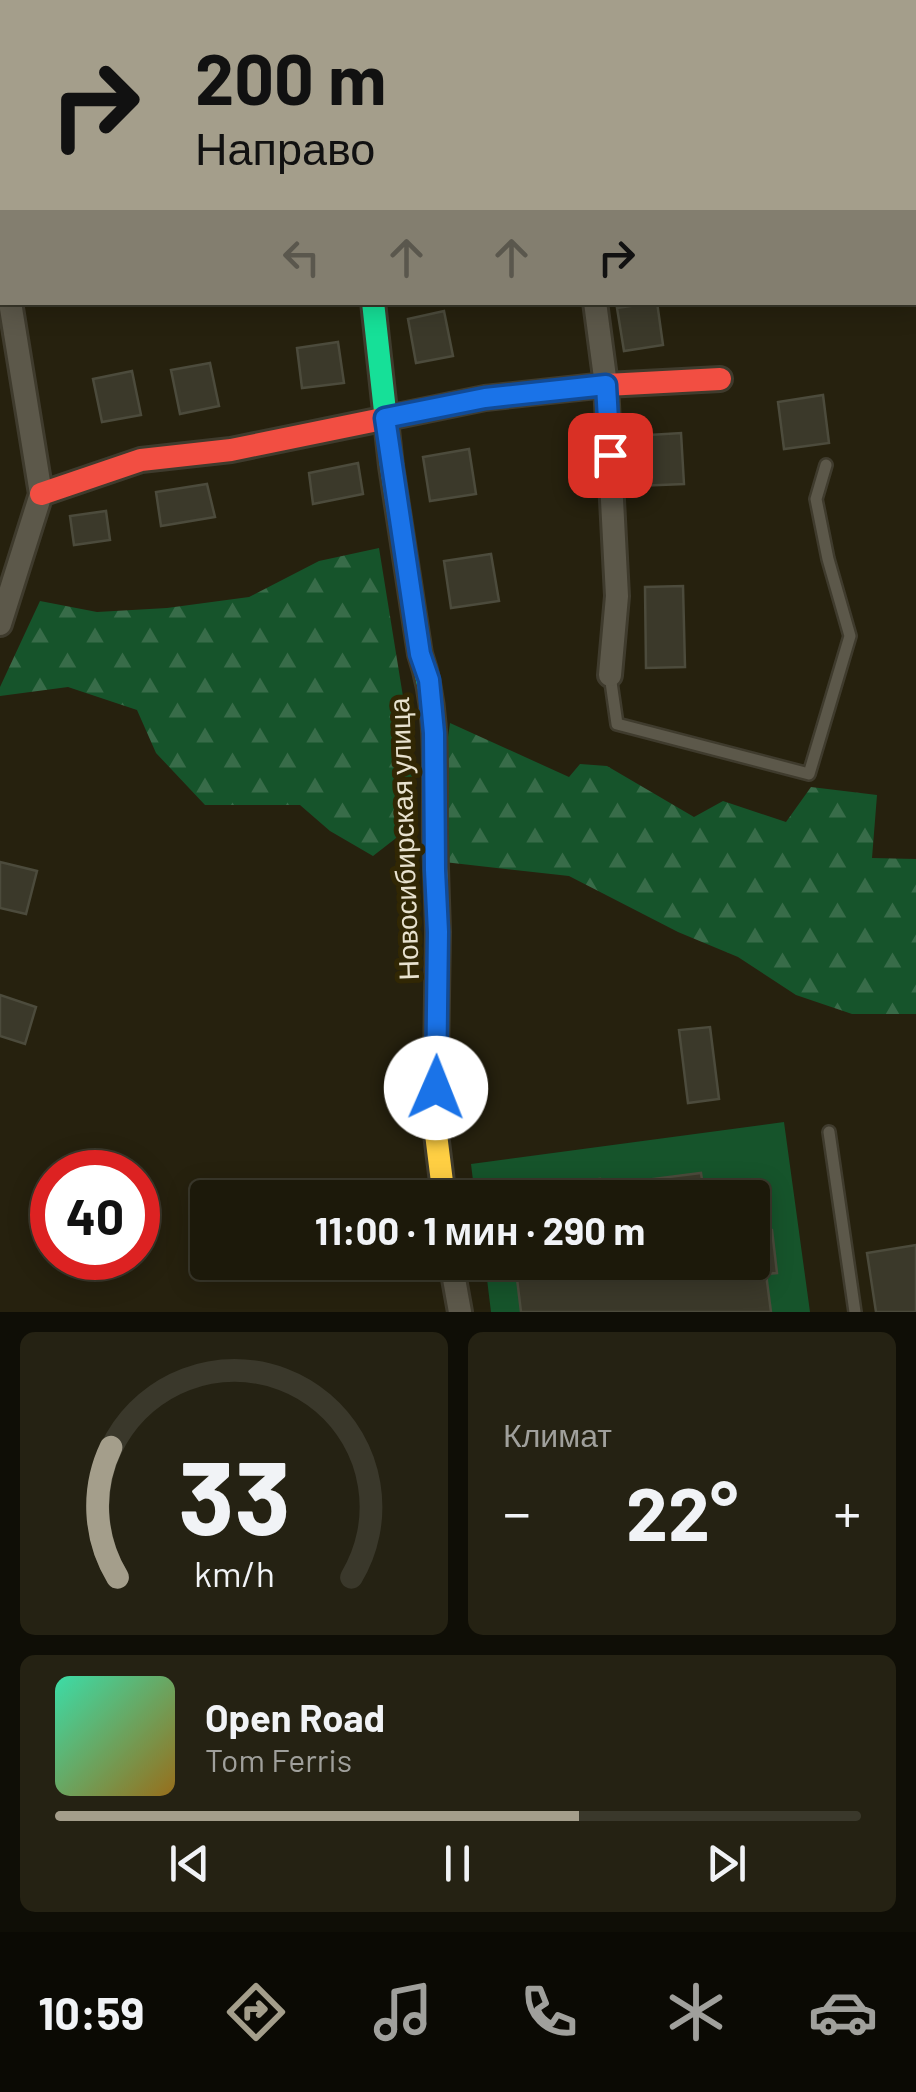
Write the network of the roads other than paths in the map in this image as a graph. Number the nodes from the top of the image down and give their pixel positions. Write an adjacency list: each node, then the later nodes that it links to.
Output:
1 (10, 305): 8 (street)
2 (373, 305): 6 (street, Новосибирская улица)
3 (595, 305): 5 (street)
4 (720, 379): 5 (street)
5 (606, 385): 6 (street); 10 (street)
6 (385, 418): 8 (street); 12 (street, Новосибирская улица)
7 (826, 465): 10 (lane)
8 (41, 494): 9 (street)
9 (0, 624)
10 (610, 675)
11 (829, 1132): 15 (lane)
12 (442, 1180)
13 (455, 1280): 14 (street)
14 (460, 1312)
15 (855, 1312)

